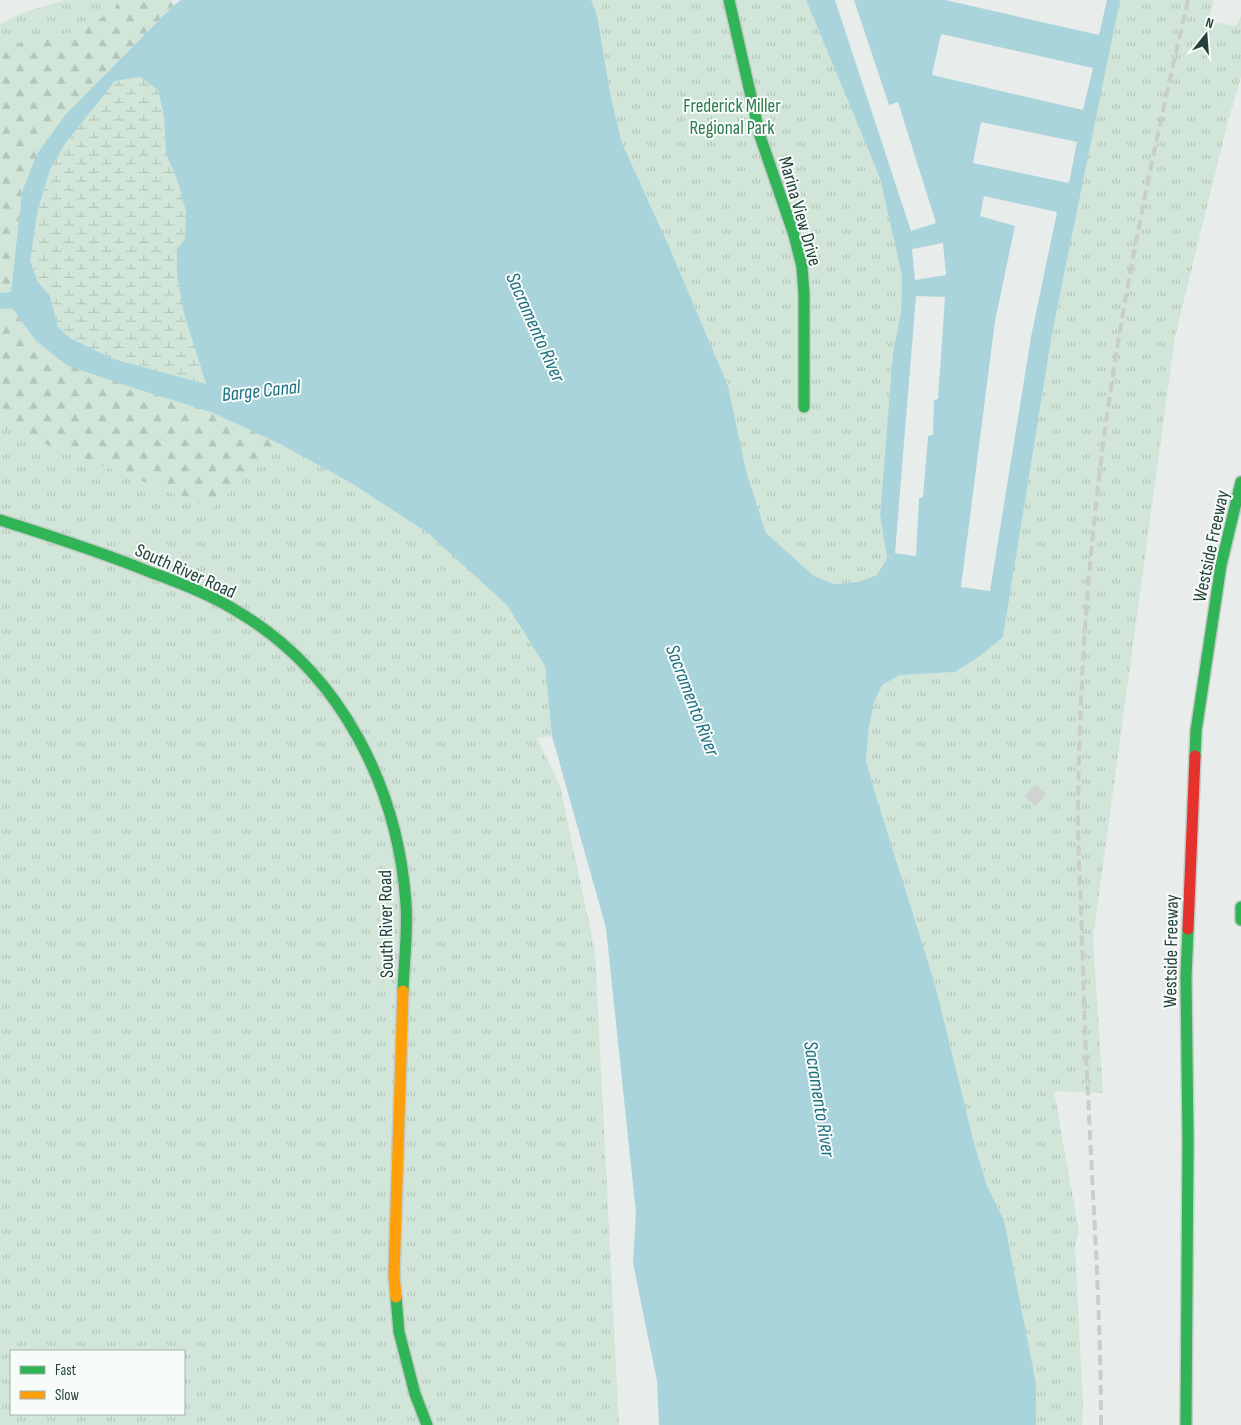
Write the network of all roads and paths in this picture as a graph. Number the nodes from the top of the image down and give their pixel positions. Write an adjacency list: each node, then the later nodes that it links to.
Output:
1 (729, 0): 2 (main road, Marina View Drive)
2 (804, 407)
3 (1241, 482): 8 (main road, Westside Freeway)
4 (0, 520): 7 (main road, South River Road)
5 (1241, 907): 6 (main road)
6 (1241, 920)
7 (427, 1425)
8 (1186, 1425)

